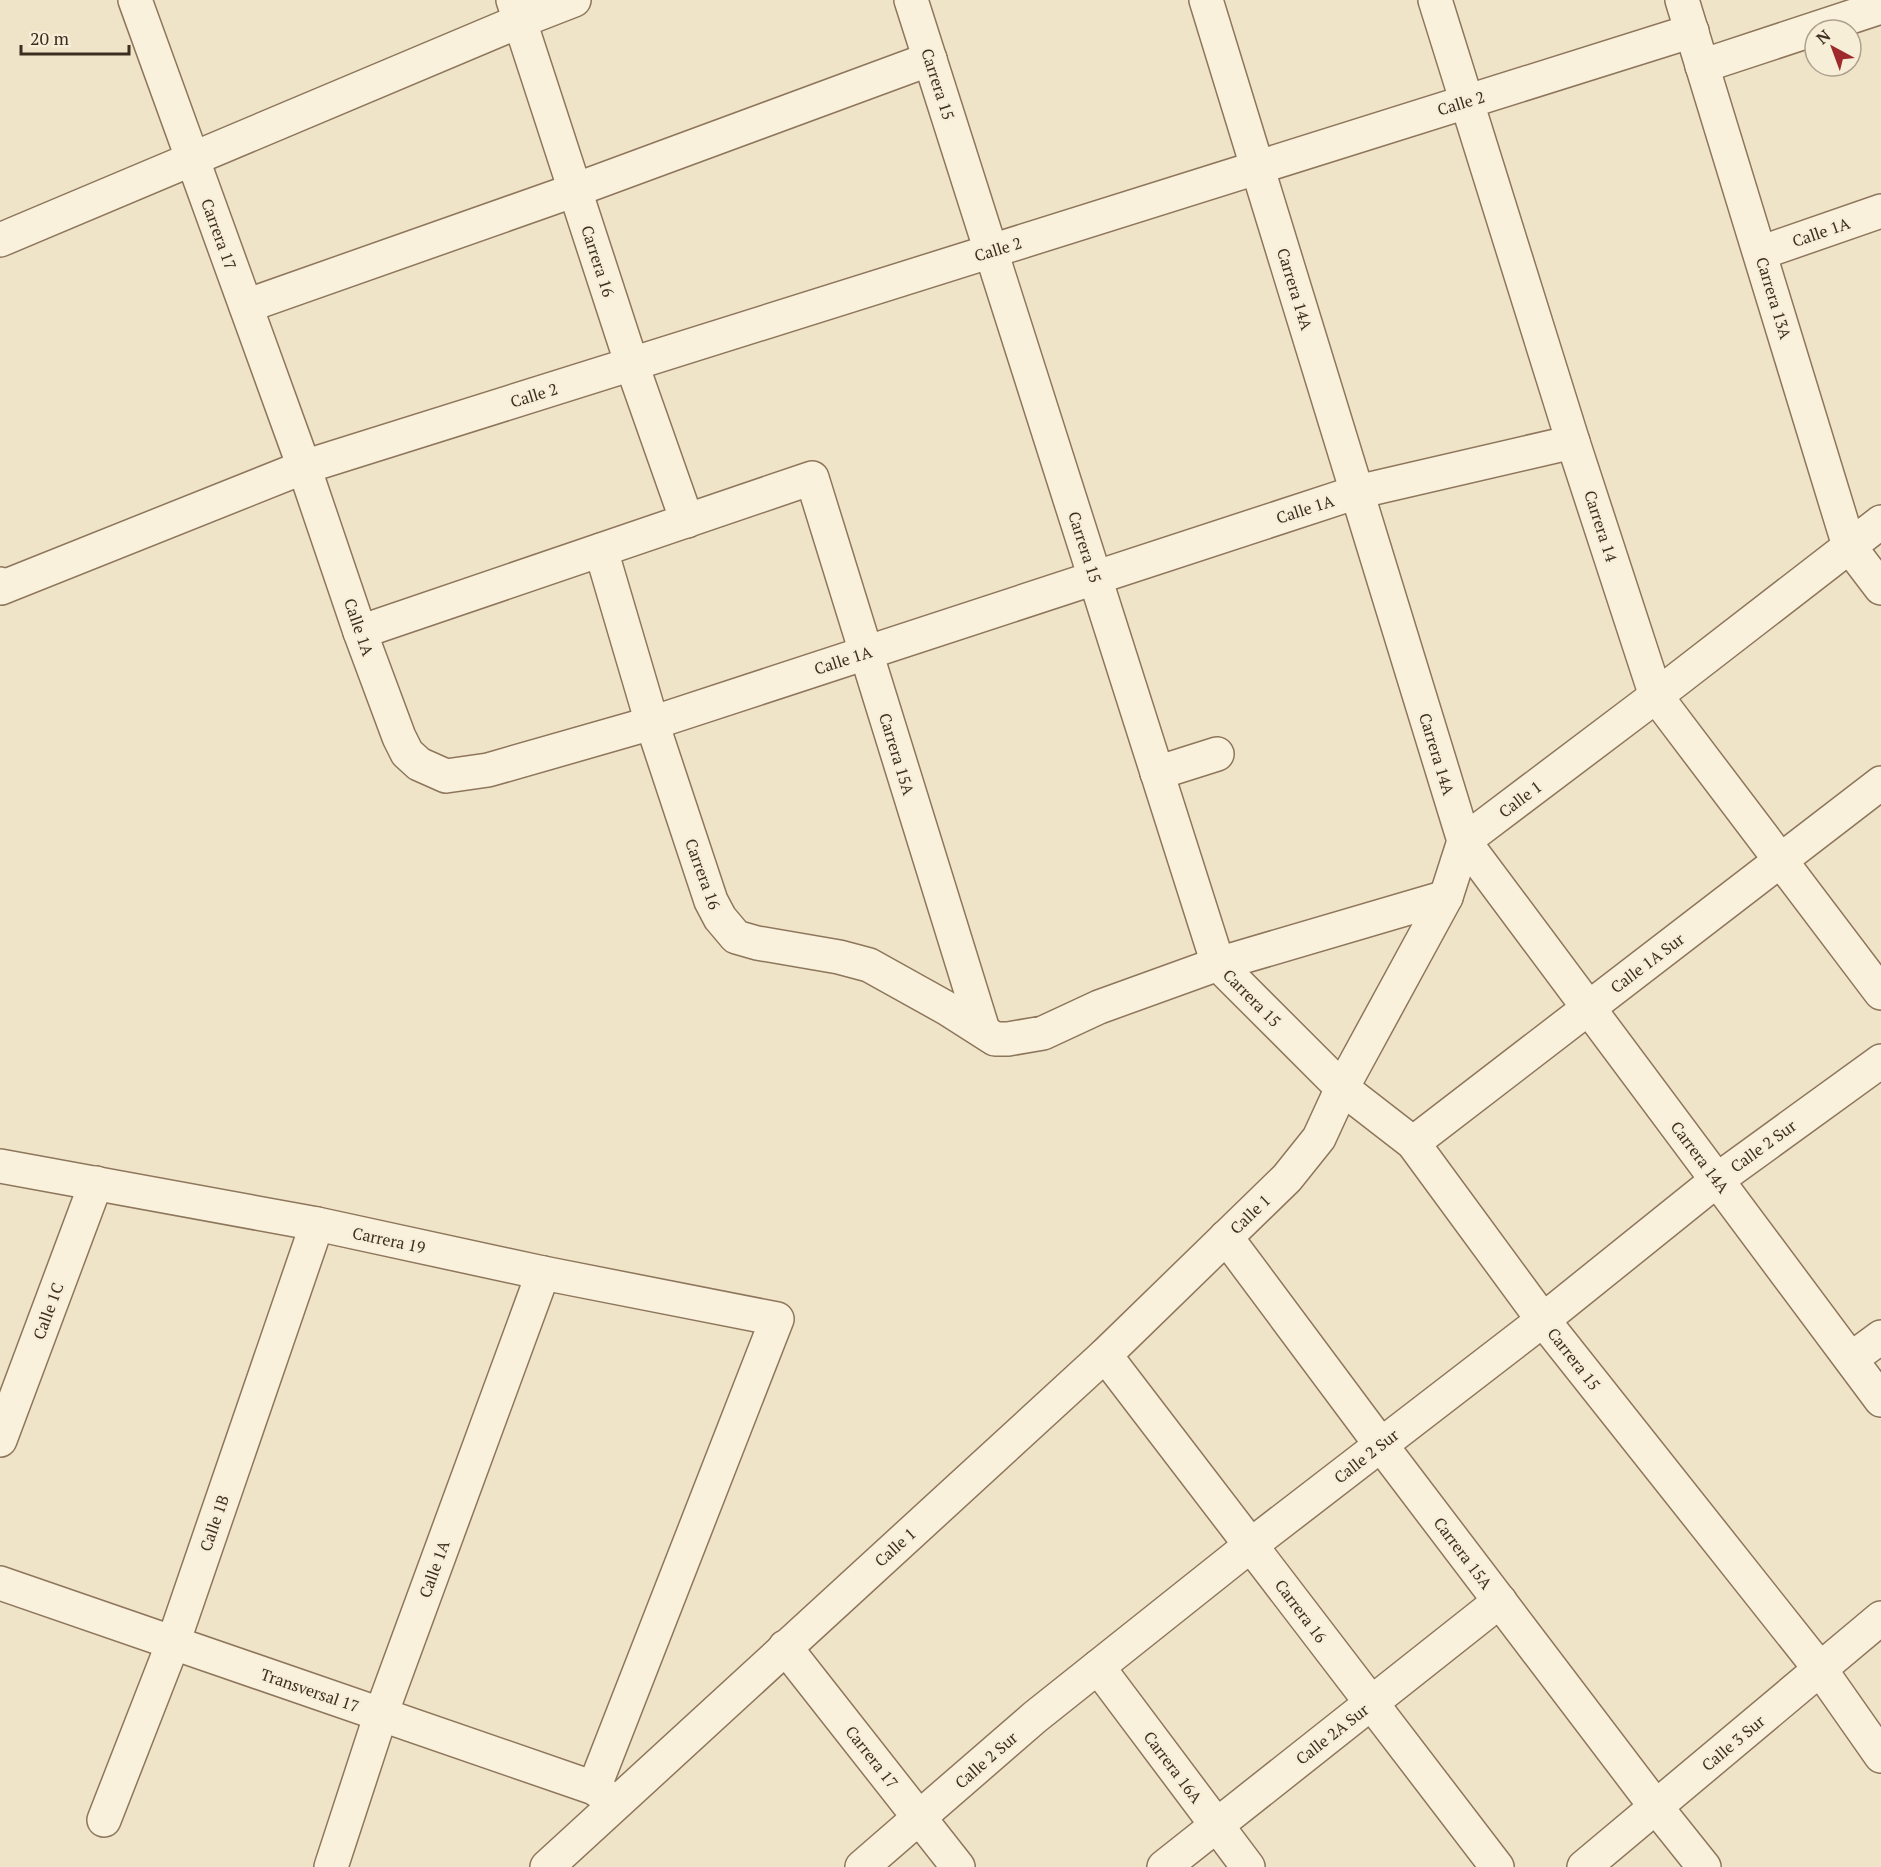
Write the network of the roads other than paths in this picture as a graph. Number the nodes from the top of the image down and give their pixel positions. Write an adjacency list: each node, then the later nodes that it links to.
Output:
1 (135, 0): 13 (street, Carrera 17)
2 (574, 0): 8 (street)
3 (911, 0): 10 (street, Carrera 15)
4 (1206, 0): 14 (street, Carrera 14A)
5 (1435, 0): 12 (street, Carrera 14)
6 (1682, 0): 9 (street, Carrera 13A)
7 (1881, 7): 11 (street)
8 (516, 10): 13 (street); 15 (street, Carrera 16)
9 (1692, 31): 11 (street, Carrera 13A); 12 (street, Calle 2)
10 (930, 59): 15 (street); 18 (street, Carrera 15)
11 (1702, 66): 19 (street, Carrera 13A)
12 (1467, 102): 14 (street, Calle 2); 22 (street, Carrera 14)
13 (192, 160): 17 (street); 20 (street, Carrera 17)
14 (1258, 167): 18 (street, Calle 2); 24 (street, Carrera 14A)
15 (575, 190): 20 (street); 21 (street, Carrera 16)
16 (1881, 211): 19 (street, Calle 1A)
17 (0, 240)
18 (991, 251): 21 (street, Calle 2); 29 (street, Carrera 15)
19 (1760, 253): 27 (street, Carrera 13A)
20 (246, 306): 23 (street, Carrera 17)
21 (632, 365): 23 (street, Calle 2); 25 (street, Carrera 16)
22 (1573, 442): 24 (street, Calle 1A); 34 (street, Carrera 14)
23 (304, 467): 30 (street, Calle 2); 32 (street, Calle 1A)
24 (1357, 492): 29 (street, Calle 1A); 39 (street, Carrera 14A)
25 (687, 521): 28 (street); 33 (street, Carrera 15A)
26 (1881, 522): 27 (street, Calle 1)
27 (1849, 546): 31 (street, Carrera 13A); 34 (street, Calle 1)
28 (602, 550): 32 (street); 35 (street, Carrera 16)
29 (1095, 578): 33 (street, Calle 1A); 37 (street, Carrera 15)
30 (0, 584)
31 (1881, 588)
32 (360, 632): 35 (street, Calle 1A)
33 (866, 652): 35 (street, Calle 1A); 45 (street, Carrera 15A)
34 (1656, 696): 39 (street, Calle 1); 40 (street, Carrera 14)
35 (652, 723): 45 (street, Carrera 16)
36 (1217, 754): 37 (street)
37 (1157, 773): 42 (street, Carrera 15)
38 (1881, 783): 40 (street, Calle 1A Sur)
39 (1464, 841): 41 (street, Calle 1); 44 (street, Carrera 14A)
40 (1780, 861): 43 (street, Carrera 14); 44 (street, Calle 1A Sur)
41 (1446, 897): 42 (street, Carrera 16); 47 (street, Calle 1)
42 (1218, 964): 45 (street, Carrera 16); 47 (street, Carrera 15)
43 (1881, 993)
44 (1588, 1008): 48 (street, Calle 1A Sur); 50 (street, Carrera 14A)
45 (983, 1030)
46 (1881, 1061): 50 (street, Calle 2 Sur)
47 (1342, 1088): 48 (street, Carrera 15); 53 (street, Calle 1)
48 (1413, 1143): 56 (street, Carrera 15)
49 (0, 1166): 51 (street, Carrera 19)
50 (1717, 1180): 56 (street, Calle 2 Sur); 59 (street, Carrera 14A)
51 (96, 1183): 52 (street, Carrera 19); 61 (street, Calle 1C)
52 (317, 1224): 54 (street, Carrera 19); 67 (street, Calle 1B)
53 (1226, 1237): 58 (street, Calle 1); 62 (street, Carrera 15A)
54 (543, 1273): 55 (street, Carrera 19); 72 (street, Calle 1A)
55 (777, 1319): 74 (street, Calle 1)
56 (1543, 1320): 62 (street, Calle 2 Sur); 70 (street, Carrera 15)
57 (1881, 1337): 59 (street)
58 (1105, 1355): 63 (street, Carrera 16); 68 (street, Calle 1)
59 (1851, 1359): 60 (street, Carrera 14A)
60 (1881, 1400)
61 (0, 1440)
62 (1381, 1445): 63 (street, Calle 2 Sur); 65 (street, Carrera 15A)
63 (1251, 1545): 69 (street, Calle 2 Sur); 71 (street, Carrera 16)
64 (0, 1583): 67 (street, Transversal 17)
65 (1500, 1601): 71 (street, Calle 2A Sur); 75 (street, Carrera 15A)
66 (1881, 1618): 70 (street, Calle 3 Sur)
67 (173, 1643): 72 (street, Transversal 17); 77 (street, Calle 1B)
68 (785, 1647): 74 (street, Calle 1); 76 (street, Carrera 17)
69 (1098, 1667): 76 (street, Calle 2 Sur); 78 (street, Carrera 16A)
70 (1820, 1669): 73 (street, Carrera 15); 75 (street, Calle 3 Sur)
71 (1371, 1703): 78 (street, Calle 2A Sur); 85 (street, Carrera 16)
72 (381, 1714): 74 (street, Transversal 17); 79 (street, Calle 1A)
73 (1881, 1756)
74 (605, 1795): 80 (street, Calle 1)
75 (1656, 1807): 86 (street, Calle 3 Sur); 87 (street, Carrera 15A)
76 (920, 1818): 81 (street, Calle 2 Sur); 82 (street, Carrera 17)
77 (104, 1820)
78 (1217, 1825): 83 (street, Calle 2A Sur); 84 (street, Carrera 16A)
79 (331, 1867)
80 (547, 1867)
81 (862, 1867)
82 (958, 1867)
83 (1164, 1867)
84 (1248, 1867)
85 (1497, 1867)
86 (1584, 1867)
87 (1704, 1867)

